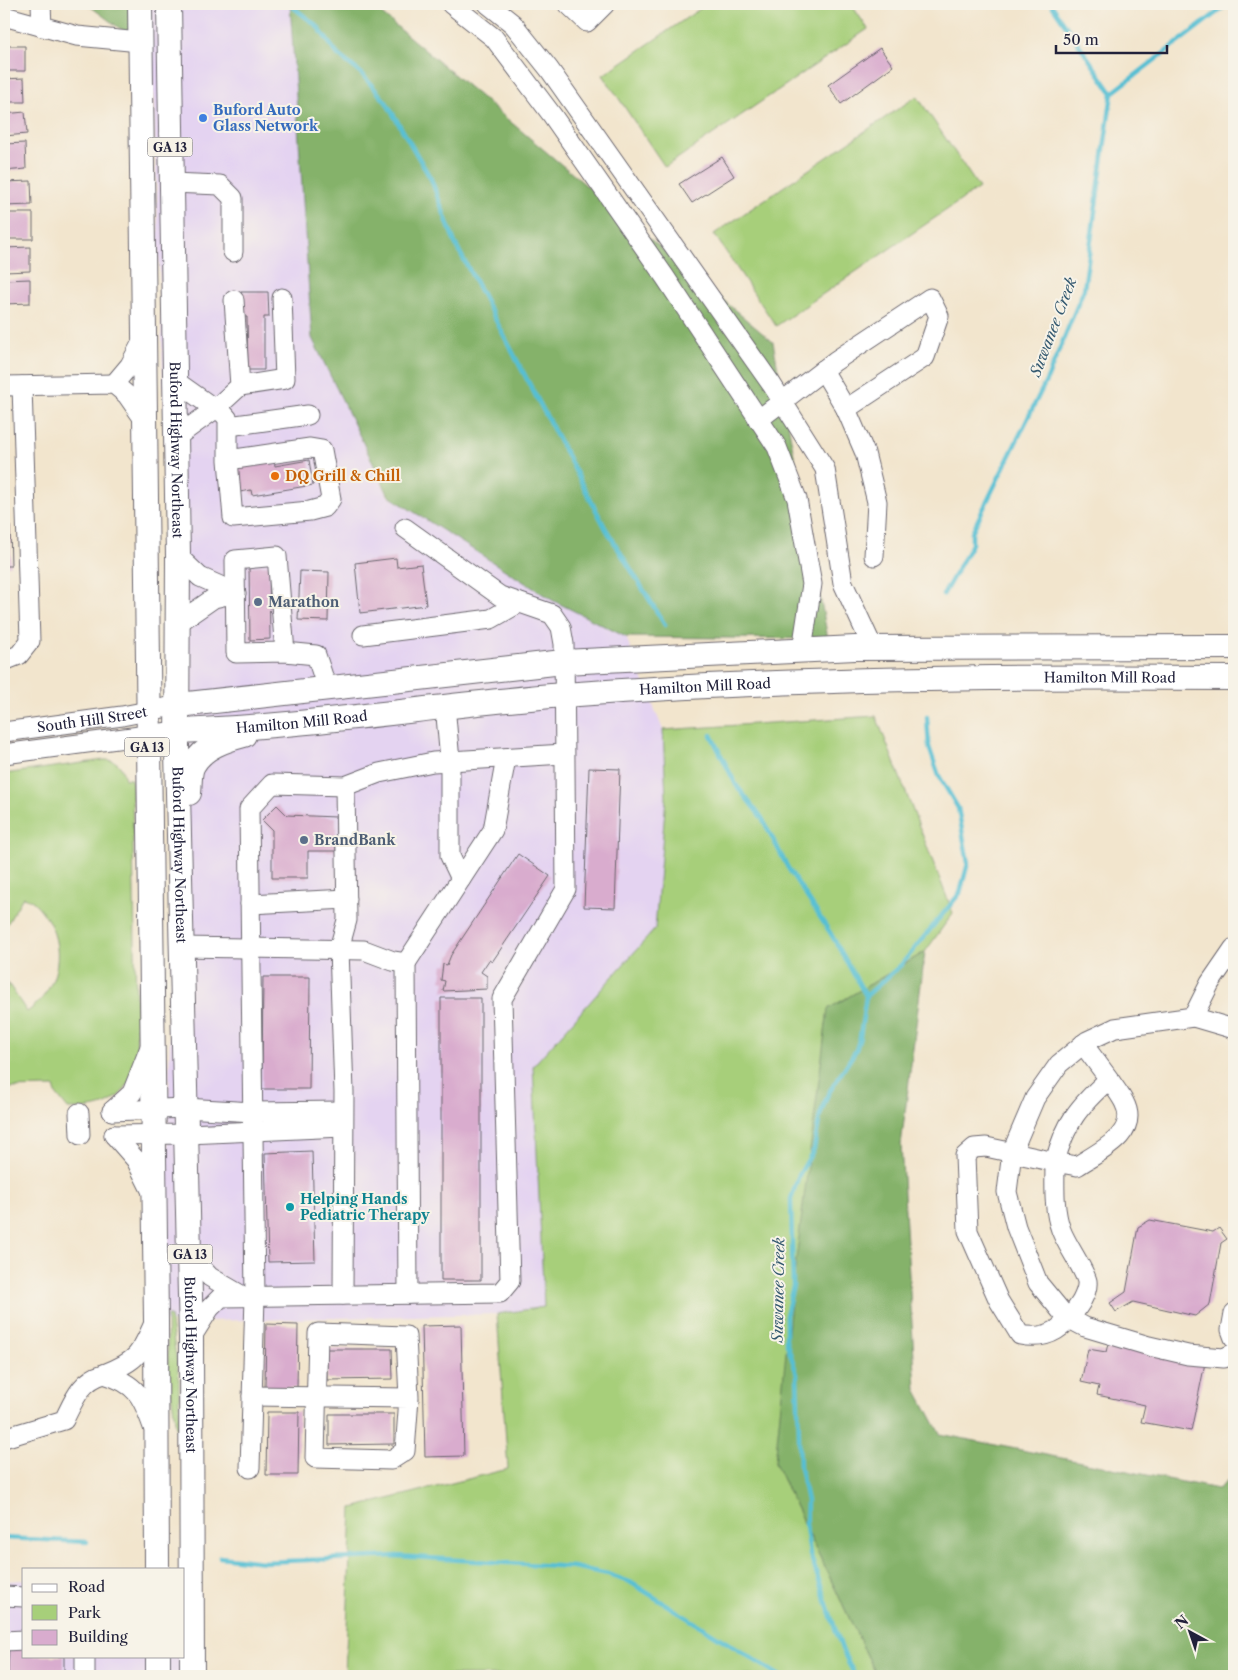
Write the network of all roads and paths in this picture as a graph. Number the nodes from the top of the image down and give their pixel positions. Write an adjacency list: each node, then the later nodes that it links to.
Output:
1 (41, 4): 10 (street)
2 (140, 4): 11 (main road, GA 13)
3 (169, 4): 12 (main road, Buford Highway Northeast / GA 13)
4 (451, 4): 9 (street)
5 (487, 4): 9 (street); 22 (street)
6 (568, 4): 7 (street)
7 (606, 4)
8 (4, 16): 10 (street)
9 (471, 19): 27 (street)
10 (42, 27): 11 (street)
11 (140, 42): 16 (main road, GA 13)
12 (171, 183): 13 (street); 18 (main road, Buford Highway Northeast / GA 13)
13 (233, 252)
14 (282, 298): 21 (street)
15 (234, 300): 21 (street)
16 (142, 342): 19 (street); 26 (main road, GA 13)
17 (823, 370): 22 (street); 24 (street); 24 (street)
18 (174, 380): 23 (street); 29 (main road, Buford Highway Northeast / GA 13)
19 (114, 384): 20 (street); 26 (street)
20 (13, 386): 42 (street)
21 (240, 386): 23 (street)
22 (782, 401): 27 (street); 39 (street)
23 (215, 409): 28 (street); 29 (street)
24 (846, 409): 33 (street)
25 (308, 415): 28 (street)
26 (143, 418): 49 (main road, GA 13)
27 (758, 420): 40 (street)
28 (229, 426): 30 (street)
29 (175, 438): 32 (main road, Buford Highway Northeast / GA 13)
30 (228, 460): 30 (street)
31 (405, 528): 35 (street)
32 (178, 556): 34 (street); 36 (main road, Buford Highway Northeast / GA 13)
33 (874, 556)
34 (236, 593): 36 (street); 41 (street); 41 (street)
35 (519, 603): 37 (street); 43 (street)
36 (178, 623): 47 (main road, Buford Highway Northeast / GA 13)
37 (363, 635)
38 (1234, 647): 39 (main road, Hamilton Mill Road)
39 (873, 648): 40 (main road, Hamilton Mill Road)
40 (802, 650): 43 (main road, Hamilton Mill Road)
41 (285, 652): 45 (street)
42 (4, 661)
43 (563, 662): 45 (main road, Hamilton Mill Road); 46 (street)
44 (1234, 678): 46 (main road, Hamilton Mill Road)
45 (327, 688): 47 (main road, Hamilton Mill Road)
46 (563, 695): 48 (main road, Hamilton Mill Road); 55 (street)
47 (179, 705): 49 (street, South Hill Street); 51 (main road, Buford Highway Northeast / GA 13)
48 (445, 705): 50 (main road, Hamilton Mill Road); 57 (street)
49 (147, 711): 52 (street, South Hill Street); 53 (main road, GA 13)
50 (272, 726): 51 (main road, Hamilton Mill Road); 59 (main road)
51 (177, 731): 53 (street, South Hill Street); 59 (main road, Buford Highway Northeast / GA 13)
52 (4, 732)
53 (147, 735): 54 (street, South Hill Street); 70 (main road, GA 13)
54 (4, 754)
55 (564, 754): 56 (street); 85 (street)
56 (506, 758): 57 (street); 60 (street)
57 (450, 762): 58 (street); 60 (street)
58 (345, 786): 61 (street); 62 (street)
59 (181, 854): 63 (main road, Buford Highway Northeast / GA 13)
60 (461, 878): 67 (street)
61 (347, 899): 62 (street); 65 (street)
62 (250, 904): 64 (street)
63 (181, 947): 64 (street); 73 (main road, Buford Highway Northeast / GA 13)
64 (251, 948): 65 (street); 77 (street)
65 (339, 948): 67 (street); 76 (street)
66 (1234, 948): 68 (street)
67 (406, 963): 85 (street)
68 (1193, 1017): 69 (street); 71 (street)
69 (1234, 1029)
70 (153, 1039): 74 (main road, GA 13); 74 (street)
71 (1082, 1044): 72 (street); 81 (street)
72 (1109, 1080): 82 (street); 82 (street)
73 (185, 1108): 74 (street); 77 (street); 78 (main road, Buford Highway Northeast / GA 13)
74 (154, 1109): 80 (main road, GA 13)
75 (79, 1113): 79 (street)
76 (343, 1119): 77 (street); 86 (street)
77 (253, 1122): 78 (street); 87 (street)
78 (187, 1134): 80 (street); 84 (main road, Buford Highway Northeast / GA 13)
79 (80, 1135)
80 (154, 1135): 83 (main road, GA 13); 83 (street)
81 (1012, 1152): 82 (street); 89 (street); 89 (street)
82 (1055, 1162): 89 (street)
83 (154, 1197): 90 (main road, GA 13)
84 (190, 1256): 87 (street); 91 (main road, Buford Highway Northeast / GA 13)
85 (408, 1294): 86 (street)
86 (343, 1295): 87 (street)
87 (250, 1297): 91 (street); 95 (street)
88 (1234, 1313): 92 (street)
89 (1071, 1319): 93 (street)
90 (156, 1320): 94 (street); 98 (main road, GA 13)
91 (191, 1338): 104 (main road, Buford Highway Northeast / GA 13)
92 (1234, 1338)
93 (1234, 1353)
94 (104, 1374): 98 (street); 99 (street)
95 (252, 1396): 96 (street); 100 (street)
96 (315, 1397): 97 (street); 97 (street); 97 (street)
97 (409, 1398)
98 (157, 1437): 101 (main road, GA 13)
99 (4, 1438)
100 (250, 1468)
101 (156, 1568)
102 (4, 1596): 103 (street)
103 (22, 1597)
104 (188, 1600): 111 (main road, Buford Highway Northeast / GA 13)
105 (4, 1640): 106 (street)
106 (22, 1640)
107 (85, 1658): 109 (street)
108 (158, 1658): 110 (main road)
109 (85, 1676)
110 (158, 1676)
111 (192, 1676)

